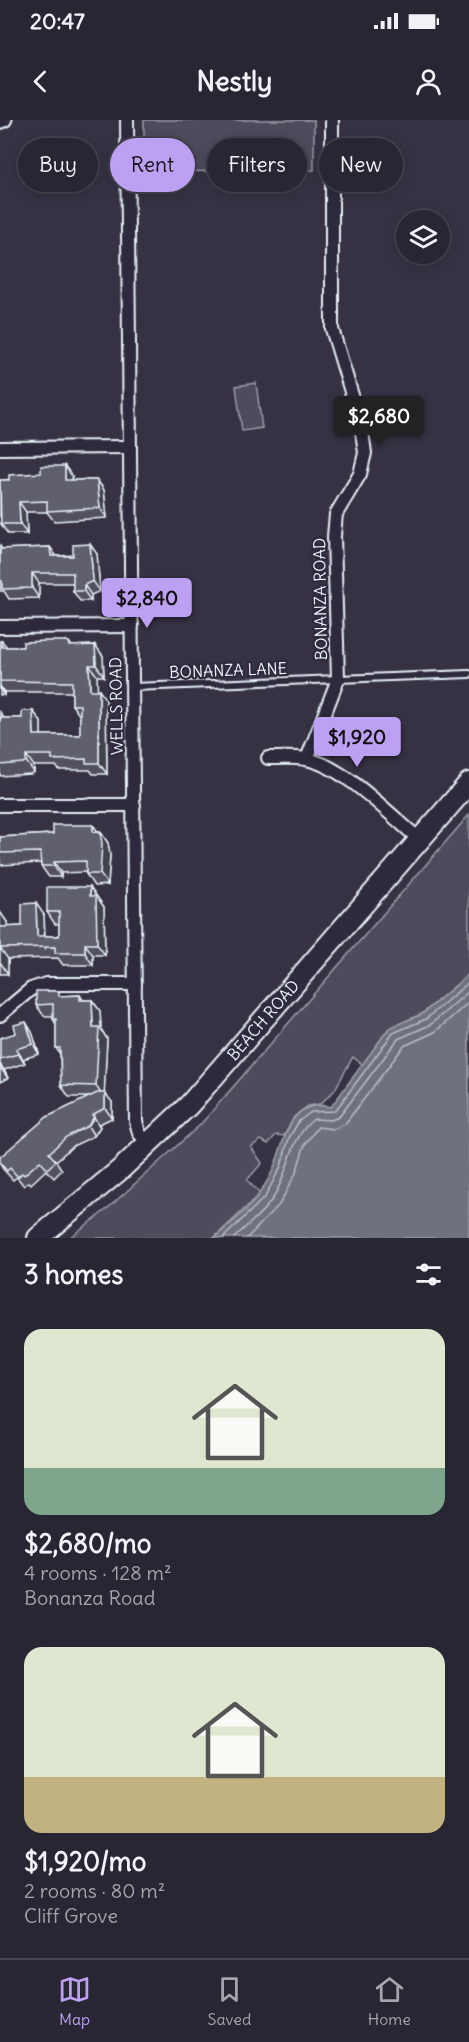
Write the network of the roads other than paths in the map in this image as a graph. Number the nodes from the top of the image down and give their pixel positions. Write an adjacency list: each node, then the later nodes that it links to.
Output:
1 (5, 120): 4 (street)
2 (127, 120): 5 (street, WELLS ROAD)
3 (332, 120): 10 (street, BONANZA ROAD)
4 (0, 122)
5 (130, 447): 6 (street); 8 (street, WELLS ROAD)
6 (0, 448)
7 (0, 627): 8 (street)
8 (132, 627): 11 (street, WELLS ROAD)
9 (469, 674): 10 (lane, BONANZA LANE)
10 (338, 680): 11 (lane, BONANZA LANE); 13 (street, BONANZA ROAD)
11 (132, 687): 16 (street, WELLS ROAD)
12 (268, 758): 13 (street)
13 (307, 759): 17 (street)
14 (469, 783): 17 (main road, BEACH ROAD)
15 (0, 805): 16 (street)
16 (134, 805): 18 (street, WELLS ROAD)
17 (420, 840): 20 (main road, BEACH ROAD)
18 (135, 984): 19 (street); 20 (street, WELLS ROAD)
19 (0, 1015)
20 (149, 1144): 21 (main road, BEACH ROAD)
21 (38, 1238)

